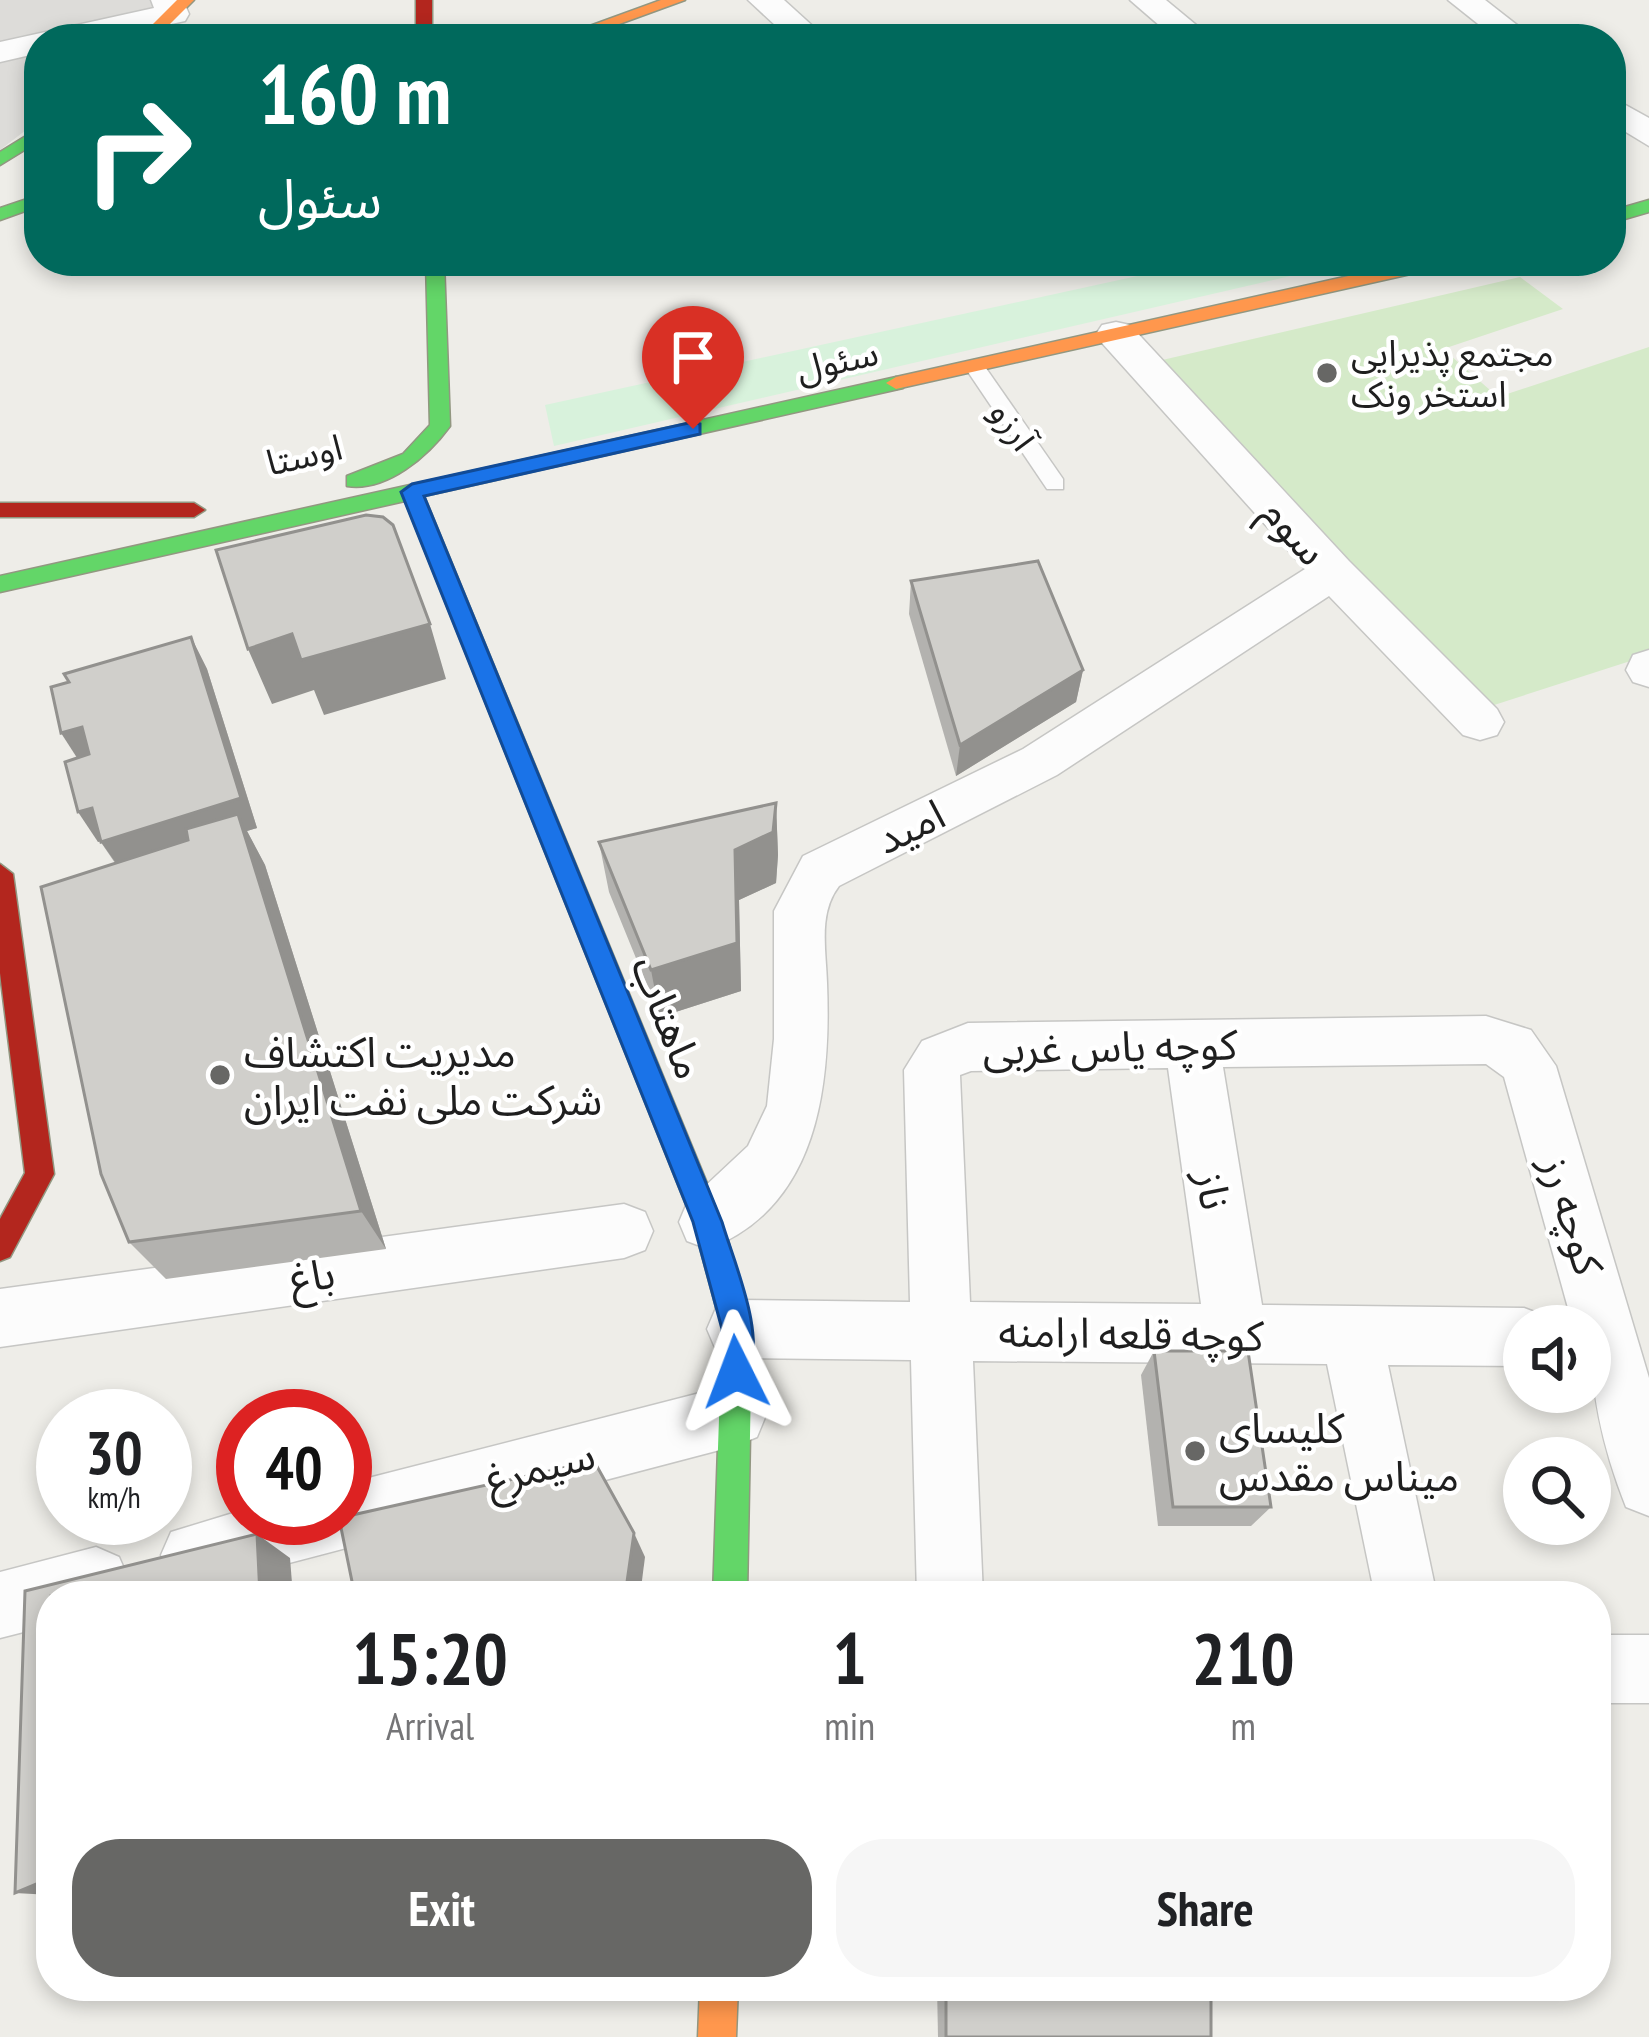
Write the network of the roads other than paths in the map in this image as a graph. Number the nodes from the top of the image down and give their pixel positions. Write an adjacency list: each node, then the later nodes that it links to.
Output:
1 (621, 0): 8 (main road)
2 (677, 0): 9 (main road)
3 (764, 0): 10 (street)
4 (1146, 0): 11 (street)
5 (1464, 0): 12 (street)
6 (175, 5): 7 (street)
7 (110, 24)
8 (551, 24)
9 (606, 24)
10 (792, 24)
11 (1177, 24)
12 (1497, 24)
13 (435, 276): 19 (main road, اوستا)
14 (1375, 276): 15 (main road, سئول)
15 (1117, 334): 16 (main road, سئول); 22 (street, سوم)
16 (974, 366): 17 (lane, آرزو); 18 (main road, سئول)
17 (1054, 484)
18 (412, 492): 20 (main road, سئول); 29 (main road, ماهتاب)
19 (0, 510)
20 (247, 529): 21 (main road, سئول); 23 (main road, سئول)
21 (0, 533)
22 (1333, 572): 24 (street, سوم); 29 (street, امید)
23 (0, 584)
24 (1480, 722)
25 (0, 874): 31 (main road)
26 (1486, 1040): 27 (street, کوچه یاس غربی); 32 (street, کوچه رز)
27 (1192, 1045): 35 (street, کوچه یاس غربی); 36 (street, ناز)
28 (2, 1194): 31 (main road)
29 (708, 1222): 34 (main road, ماهتاب)
30 (624, 1231): 33 (street, باغ)
31 (3, 1239)
32 (1591, 1305)
33 (0, 1318)
34 (737, 1329): 35 (street, کوچه قلعه ارامنه); 40 (main road, ماهتاب)
35 (943, 1331): 36 (street, کوچه قلعه ارامنه); 46 (street, کوچه یاس غربی)
36 (1236, 1334): 37 (street, کوچه قلعه ارامنه)
37 (1351, 1335): 38 (street, کوچه قلعه ارامنه); 47 (street)
38 (1503, 1337)
39 (1611, 1371): 41 (street, کوچه رز)
40 (735, 1415): 42 (street, سیمرغ); 45 (main road, ماهتاب)
41 (1649, 1484)
42 (372, 1509)
43 (232, 1545): 44 (street, سیمرغ)
44 (93, 1581)
45 (730, 1581)
46 (950, 1581)
47 (1404, 1581)
48 (36, 1596): 49 (street, سیمرغ)
49 (0, 1605)
50 (1611, 1669): 51 (street)
51 (1649, 1669)
52 (718, 2001): 53 (main road)
53 (717, 2037)

